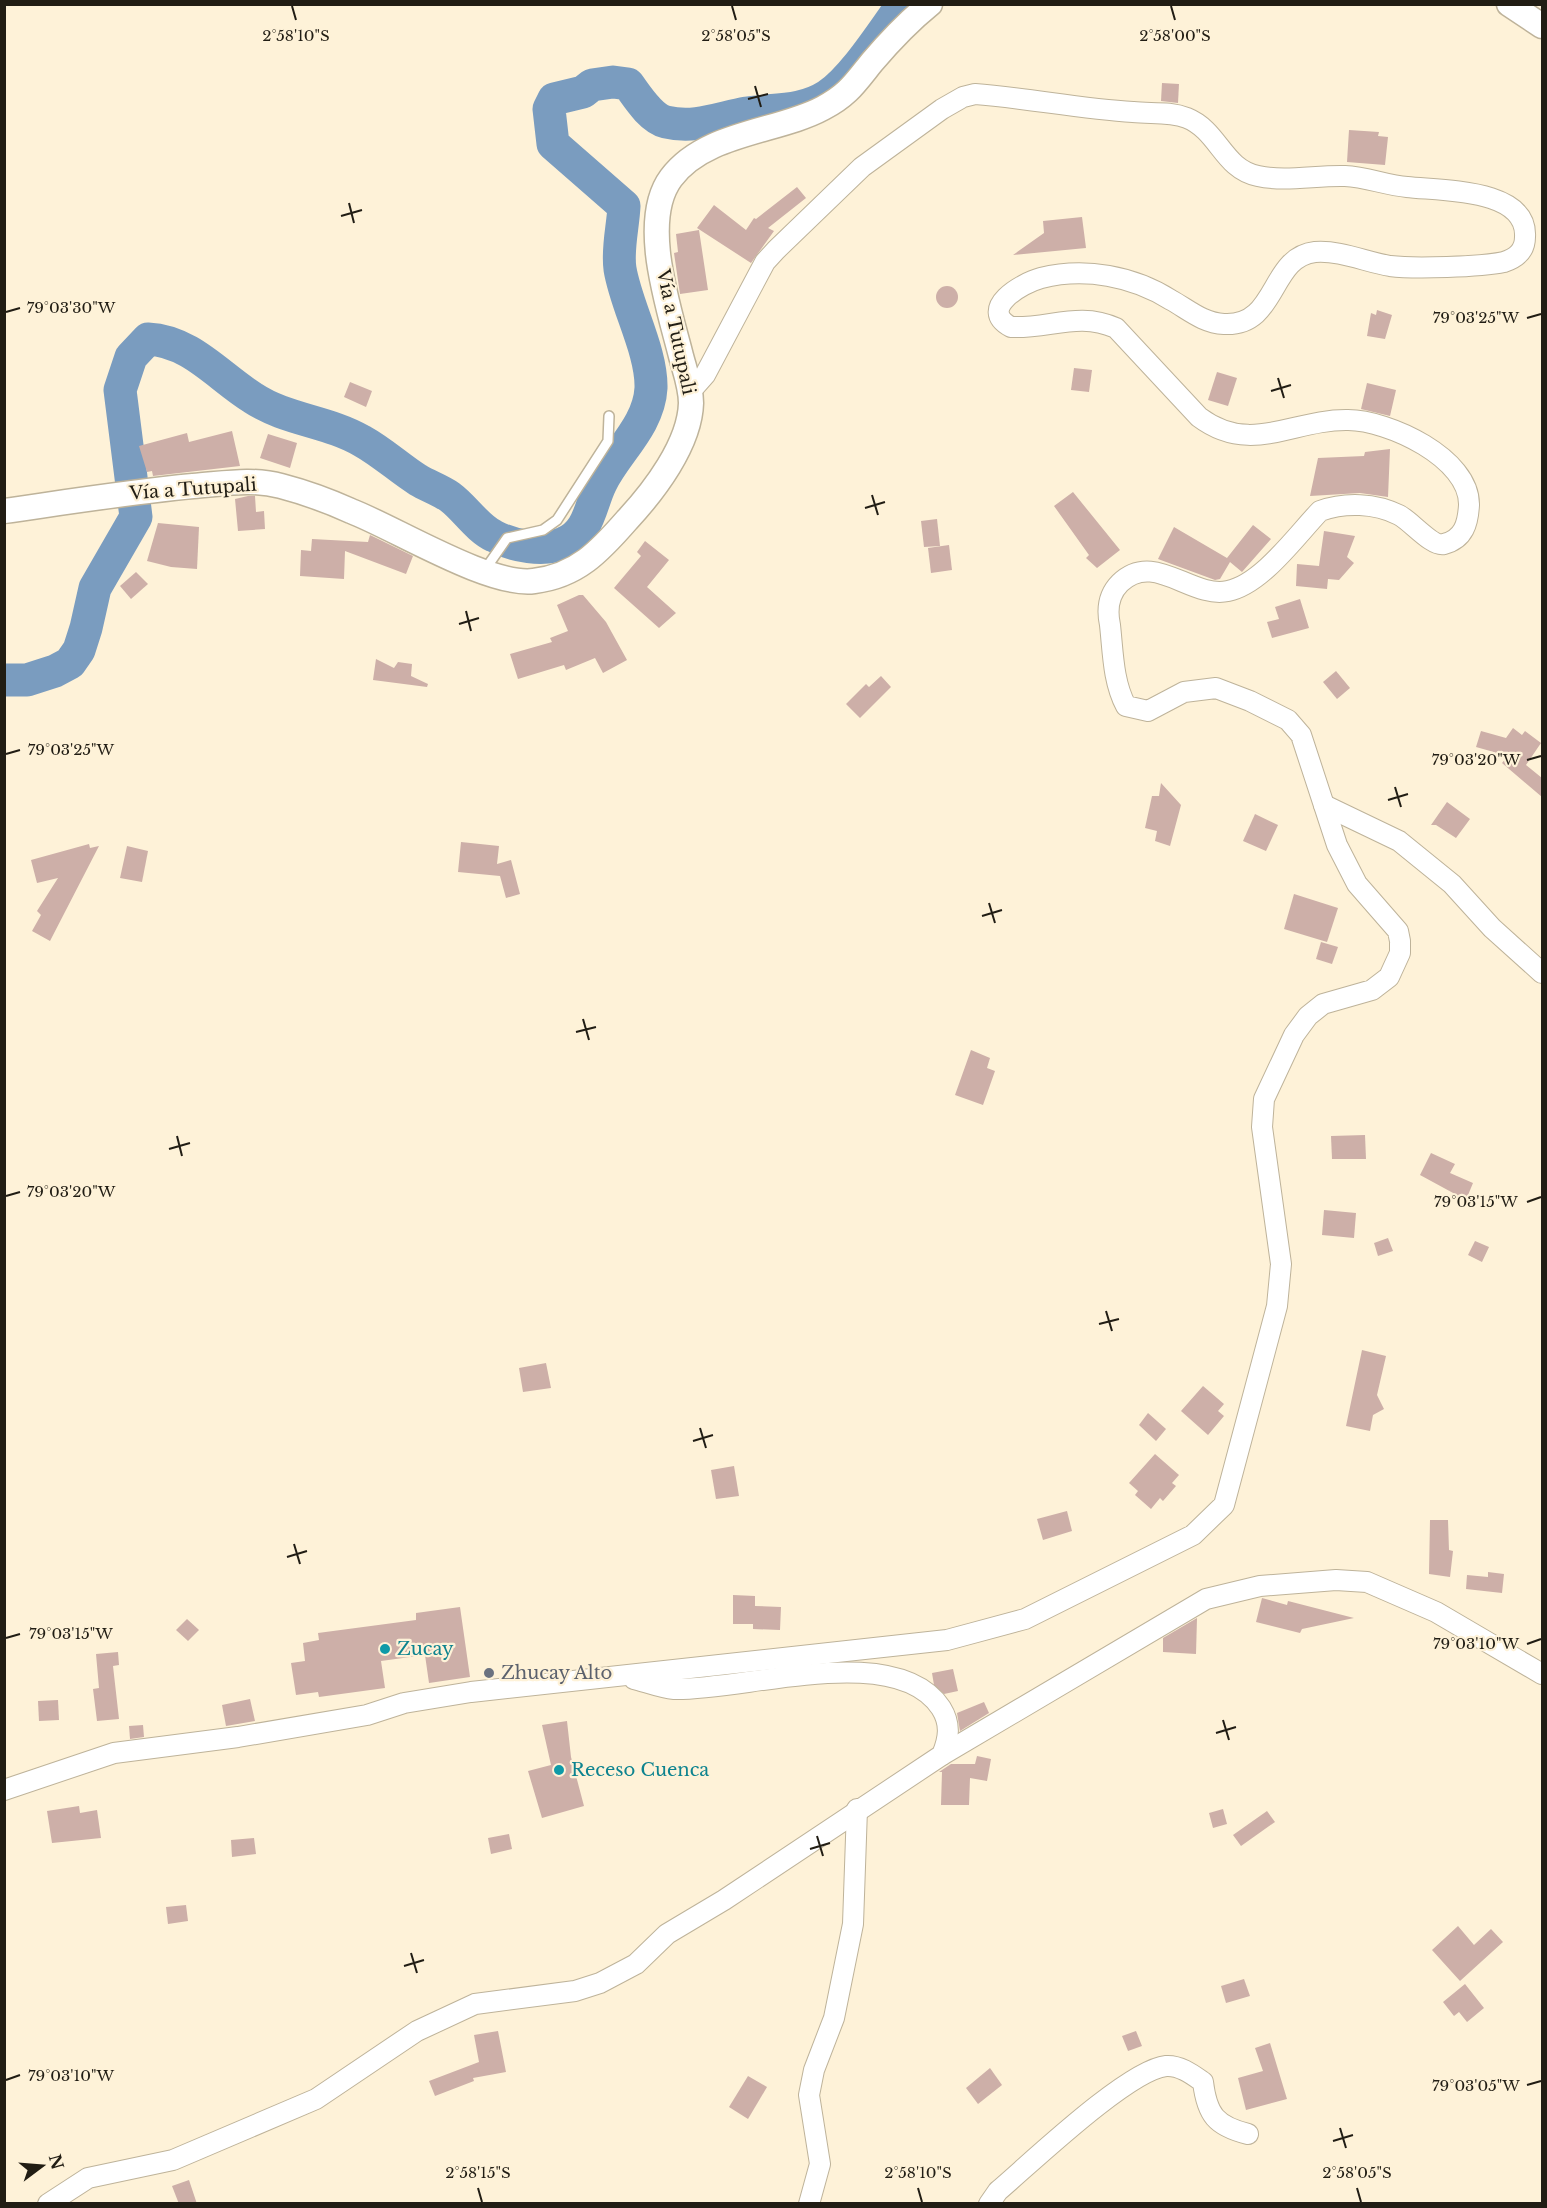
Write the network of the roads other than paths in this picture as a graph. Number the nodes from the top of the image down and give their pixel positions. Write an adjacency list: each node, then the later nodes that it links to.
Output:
1 (930, 4): 4 (street, Vía a Tutupali)
2 (1509, 4): 3 (street)
3 (1542, 26)
4 (690, 392): 7 (street, Vía a Tutupali); 8 (street)
5 (609, 416): 7 (lane)
6 (4, 511): 7 (street, Vía a Tutupali)
7 (486, 567)
8 (1324, 805): 9 (street); 11 (street)
9 (1542, 974)
10 (1542, 1674): 12 (street)
11 (620, 1676): 12 (street); 13 (street)
12 (942, 1755): 14 (street)
13 (4, 1790)
14 (857, 1809): 16 (street); 17 (street)
15 (1248, 2134): 18 (street)
16 (48, 2204)
17 (809, 2204)
18 (989, 2204)

